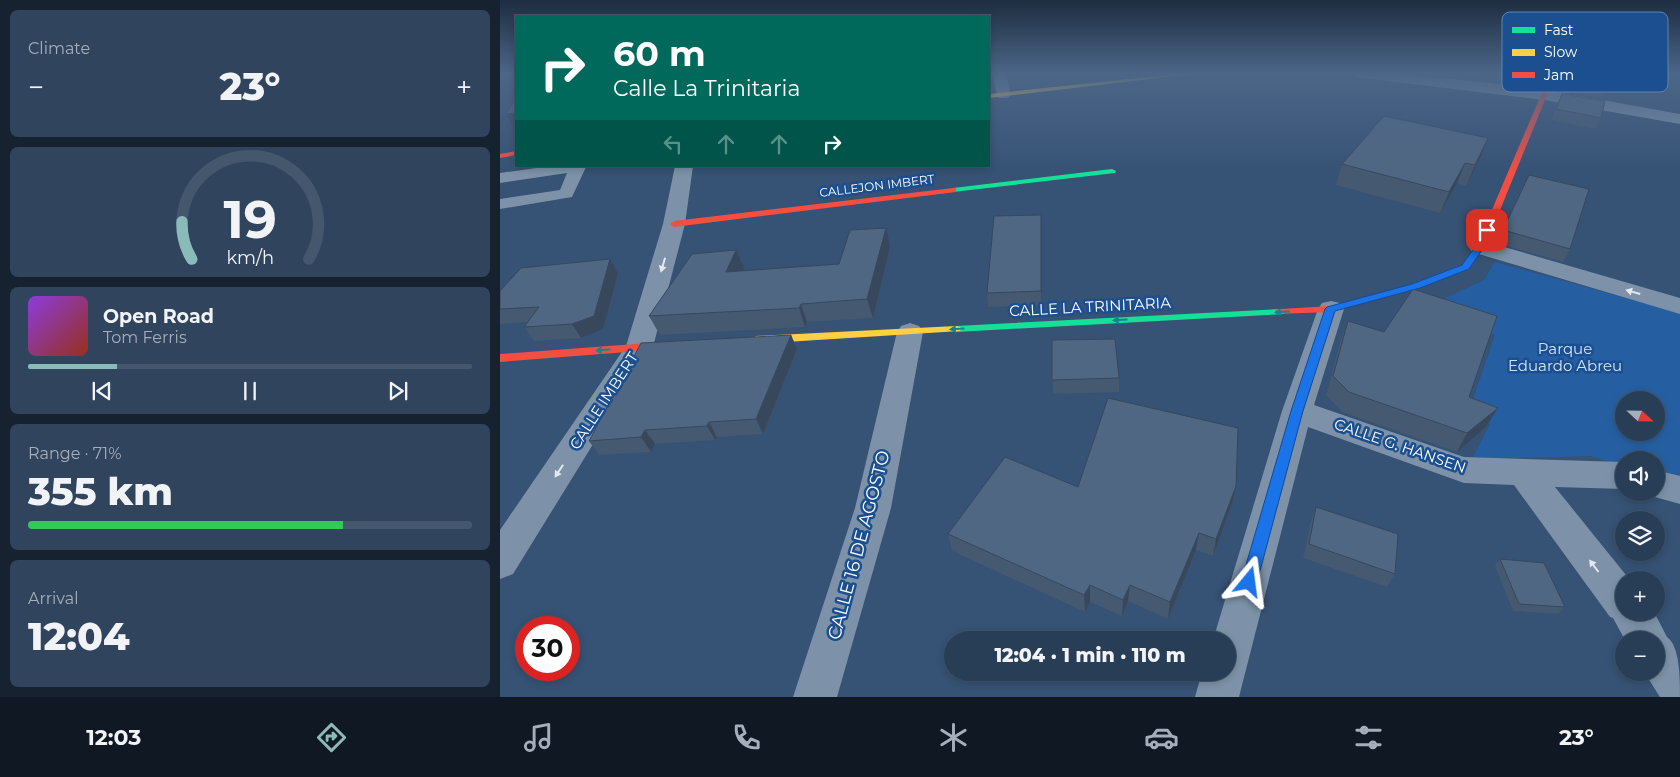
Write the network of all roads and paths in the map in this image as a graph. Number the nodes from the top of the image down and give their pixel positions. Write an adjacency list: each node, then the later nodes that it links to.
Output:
1 (1539, 107): 11 (street, CALLE LA TRINITARIA)
2 (1612, 107): 3 (street)
3 (1680, 118)
4 (515, 153): 5 (street)
5 (500, 156)
6 (684, 167): 10 (street, CALLE IMBERT)
7 (1112, 172): 10 (street, CALLEJON IMBERT)
8 (500, 178): 9 (lane)
9 (500, 204)
10 (674, 224): 17 (street, CALLE IMBERT, one-way to 17)
11 (1480, 247): 12 (street, one-way to 11); 13 (street, CALLE LA TRINITARIA)
12 (1680, 306)
13 (1331, 309): 14 (street, CALLE LA TRINITARIA, one-way to 14); 19 (street)
14 (910, 332): 15 (street, CALLE LA TRINITARIA); 30 (street, CALLE 16 DE AGOSTO)
15 (746, 341)
16 (687, 344): 17 (street)
17 (639, 347): 18 (street, one-way to 18); 24 (street, CALLE IMBERT, one-way to 24)
18 (500, 358)
19 (1297, 411): 20 (street, CALLE G. HANSEN); 26 (street)
20 (1524, 473): 21 (street, CALLE G. HANSEN); 25 (street, one-way to 20)
21 (1615, 476)
22 (1665, 486): 23 (street)
23 (1680, 490)
24 (500, 562)
25 (1615, 592)
26 (1236, 631)
27 (1665, 666): 29 (street)
28 (1221, 681): 31 (street)
29 (1680, 689)
30 (815, 697)
31 (1217, 697)

